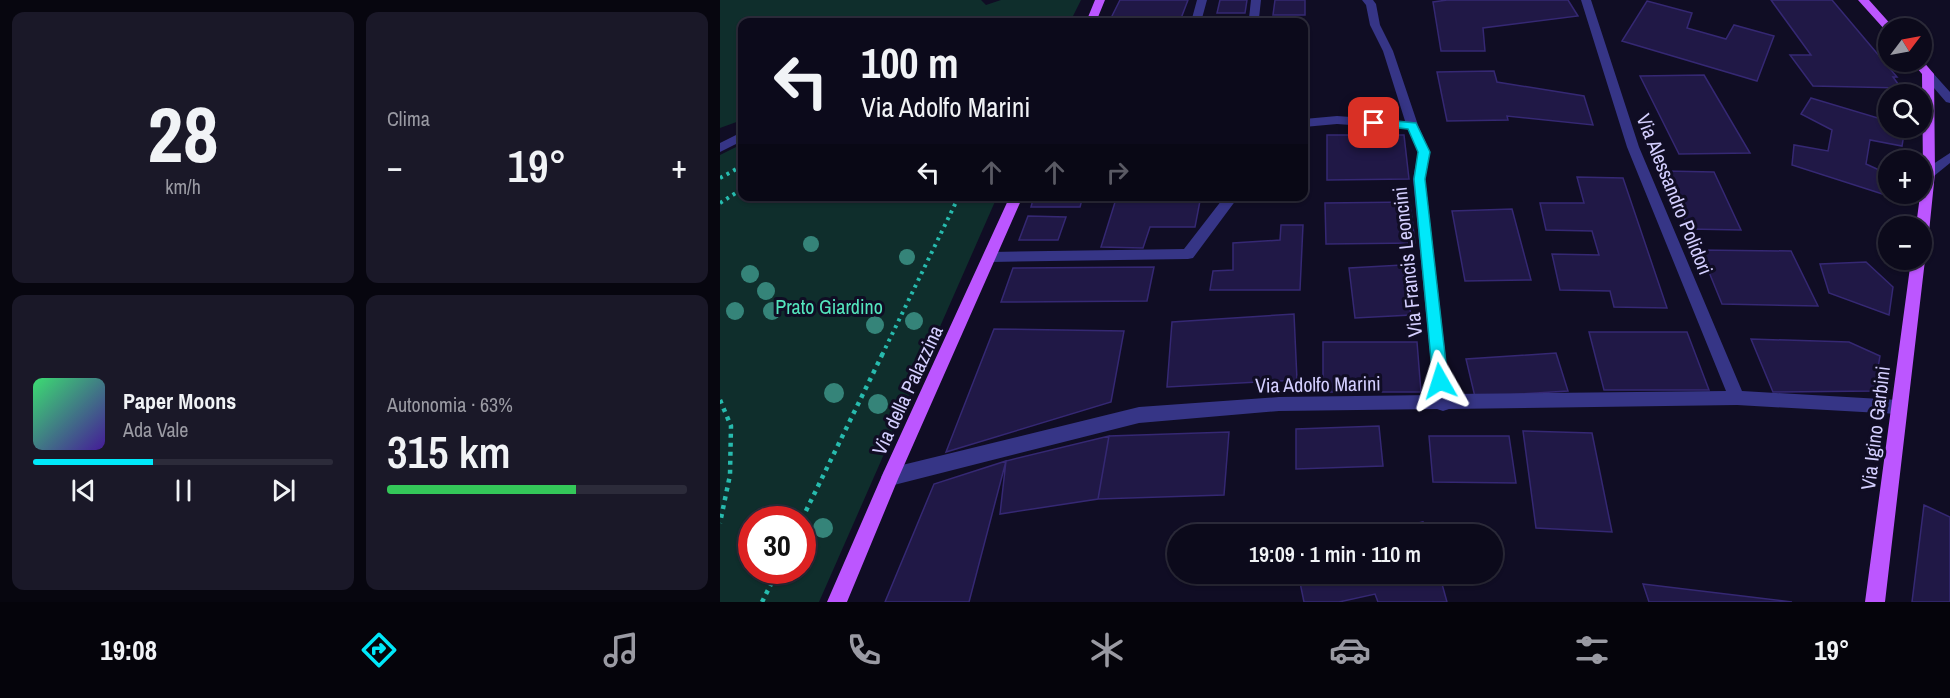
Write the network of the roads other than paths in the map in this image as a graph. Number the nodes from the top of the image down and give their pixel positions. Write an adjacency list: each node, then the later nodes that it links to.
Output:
1 (1100, 0): 7 (main road)
2 (1202, 0): 8 (street)
3 (1256, 0): 9 (street)
4 (1367, 0): 14 (street)
5 (1586, 0): 24 (street, Via Alessandro Polidori)
6 (1863, 0): 10 (main road)
7 (1093, 18)
8 (1197, 18)
9 (1254, 18)
10 (1879, 18)
11 (1928, 74): 12 (street); 17 (main road)
12 (1950, 99)
13 (1308, 123): 14 (street)
14 (1412, 125): 25 (street, Via Francis Leoncini)
15 (738, 138): 16 (street)
16 (720, 148)
17 (1929, 150)
18 (1950, 157): 19 (street)
19 (1932, 171)
20 (1015, 201): 22 (main road, Via della Palazzina)
21 (1229, 201): 22 (street)
22 (991, 257): 27 (main road, Via della Palazzina)
23 (1917, 270): 26 (main road, Via Igino Garbini)
24 (1737, 398): 25 (street, Via Adolfo Marini); 26 (street, Via Adolfo Marini)
25 (1443, 404): 27 (street, Via Adolfo Marini)
26 (1898, 407): 29 (main road, Via Igino Garbini)
27 (890, 477): 28 (main road, Via della Palazzina)
28 (837, 602)
29 (1875, 602)

